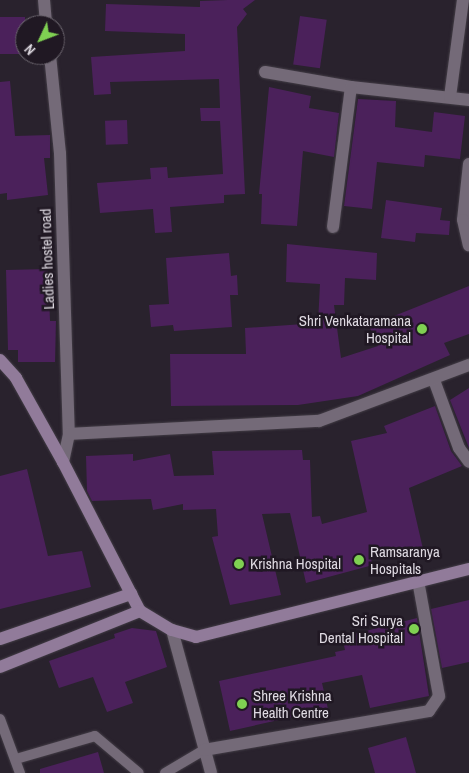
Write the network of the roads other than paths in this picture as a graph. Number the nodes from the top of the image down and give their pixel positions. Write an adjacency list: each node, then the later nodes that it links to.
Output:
1 (44, 0): 3 (street)
2 (463, 0): 7 (street)
3 (45, 15)
4 (51, 65): 15 (street, Ladies hostel road)
5 (265, 72): 6 (street)
6 (351, 87): 7 (street); 10 (street)
7 (450, 97): 8 (street)
8 (469, 100)
9 (469, 164): 11 (street)
10 (333, 227)
11 (469, 245)
12 (0, 360): 16 (street)
13 (469, 365): 14 (street)
14 (434, 380): 15 (street); 17 (street)
15 (69, 434): 16 (street, Ladies hostel road)
16 (63, 462): 20 (street)
17 (469, 462)
18 (469, 569): 19 (street)
19 (418, 581): 22 (street); 26 (street)
20 (130, 594): 21 (street); 23 (street)
21 (140, 611): 22 (street); 24 (street)
22 (172, 630): 26 (street)
23 (0, 639)
24 (0, 667)
25 (0, 719): 27 (lane)
26 (204, 750): 30 (lane); 31 (street)
27 (16, 759): 28 (lane); 29 (lane)
28 (20, 773)
29 (139, 773)
30 (165, 773)
31 (211, 773)

